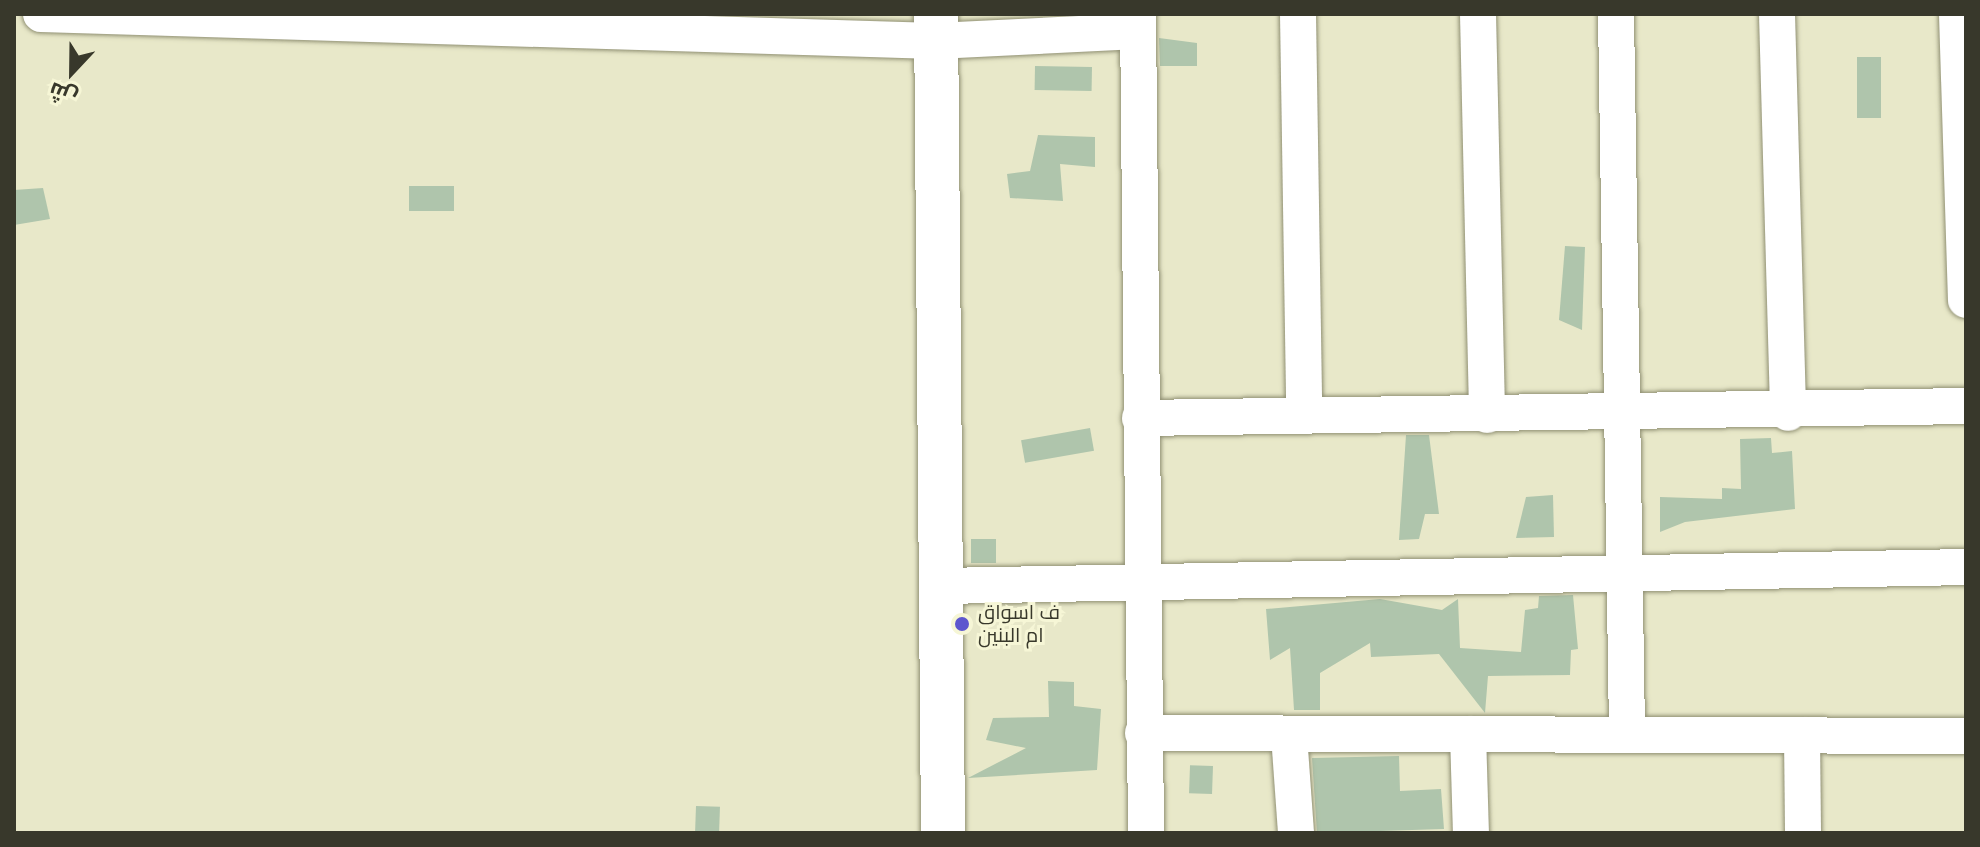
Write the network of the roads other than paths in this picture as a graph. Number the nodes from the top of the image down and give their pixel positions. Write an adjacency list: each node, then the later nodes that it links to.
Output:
1 (41, 14): 7 (street)
2 (1298, 14): 14 (street)
3 (1478, 14): 15 (street)
4 (1616, 14): 13 (street)
5 (1777, 14): 12 (street)
6 (1957, 14): 10 (street)
7 (132, 16): 9 (street)
8 (1138, 22): 9 (street); 16 (street)
9 (936, 28): 20 (street)
10 (1966, 300)
11 (1966, 406): 12 (street)
12 (1788, 413): 13 (street)
13 (1618, 414): 15 (street); 18 (street)
14 (1304, 415): 15 (street); 16 (street)
15 (1487, 415)
16 (1140, 418): 19 (street)
17 (1966, 567): 18 (street)
18 (1623, 573): 19 (street); 23 (street)
19 (1140, 582): 20 (street); 21 (street)
20 (941, 586): 27 (street)
21 (1143, 733): 24 (street); 28 (street)
22 (1468, 734): 23 (street); 24 (street); 30 (street)
23 (1627, 734): 25 (street)
24 (1289, 735): 29 (street)
25 (1802, 735): 26 (street); 31 (street)
26 (1966, 736)
27 (943, 833)
28 (1146, 833)
29 (1296, 833)
30 (1471, 833)
31 (1803, 833)

